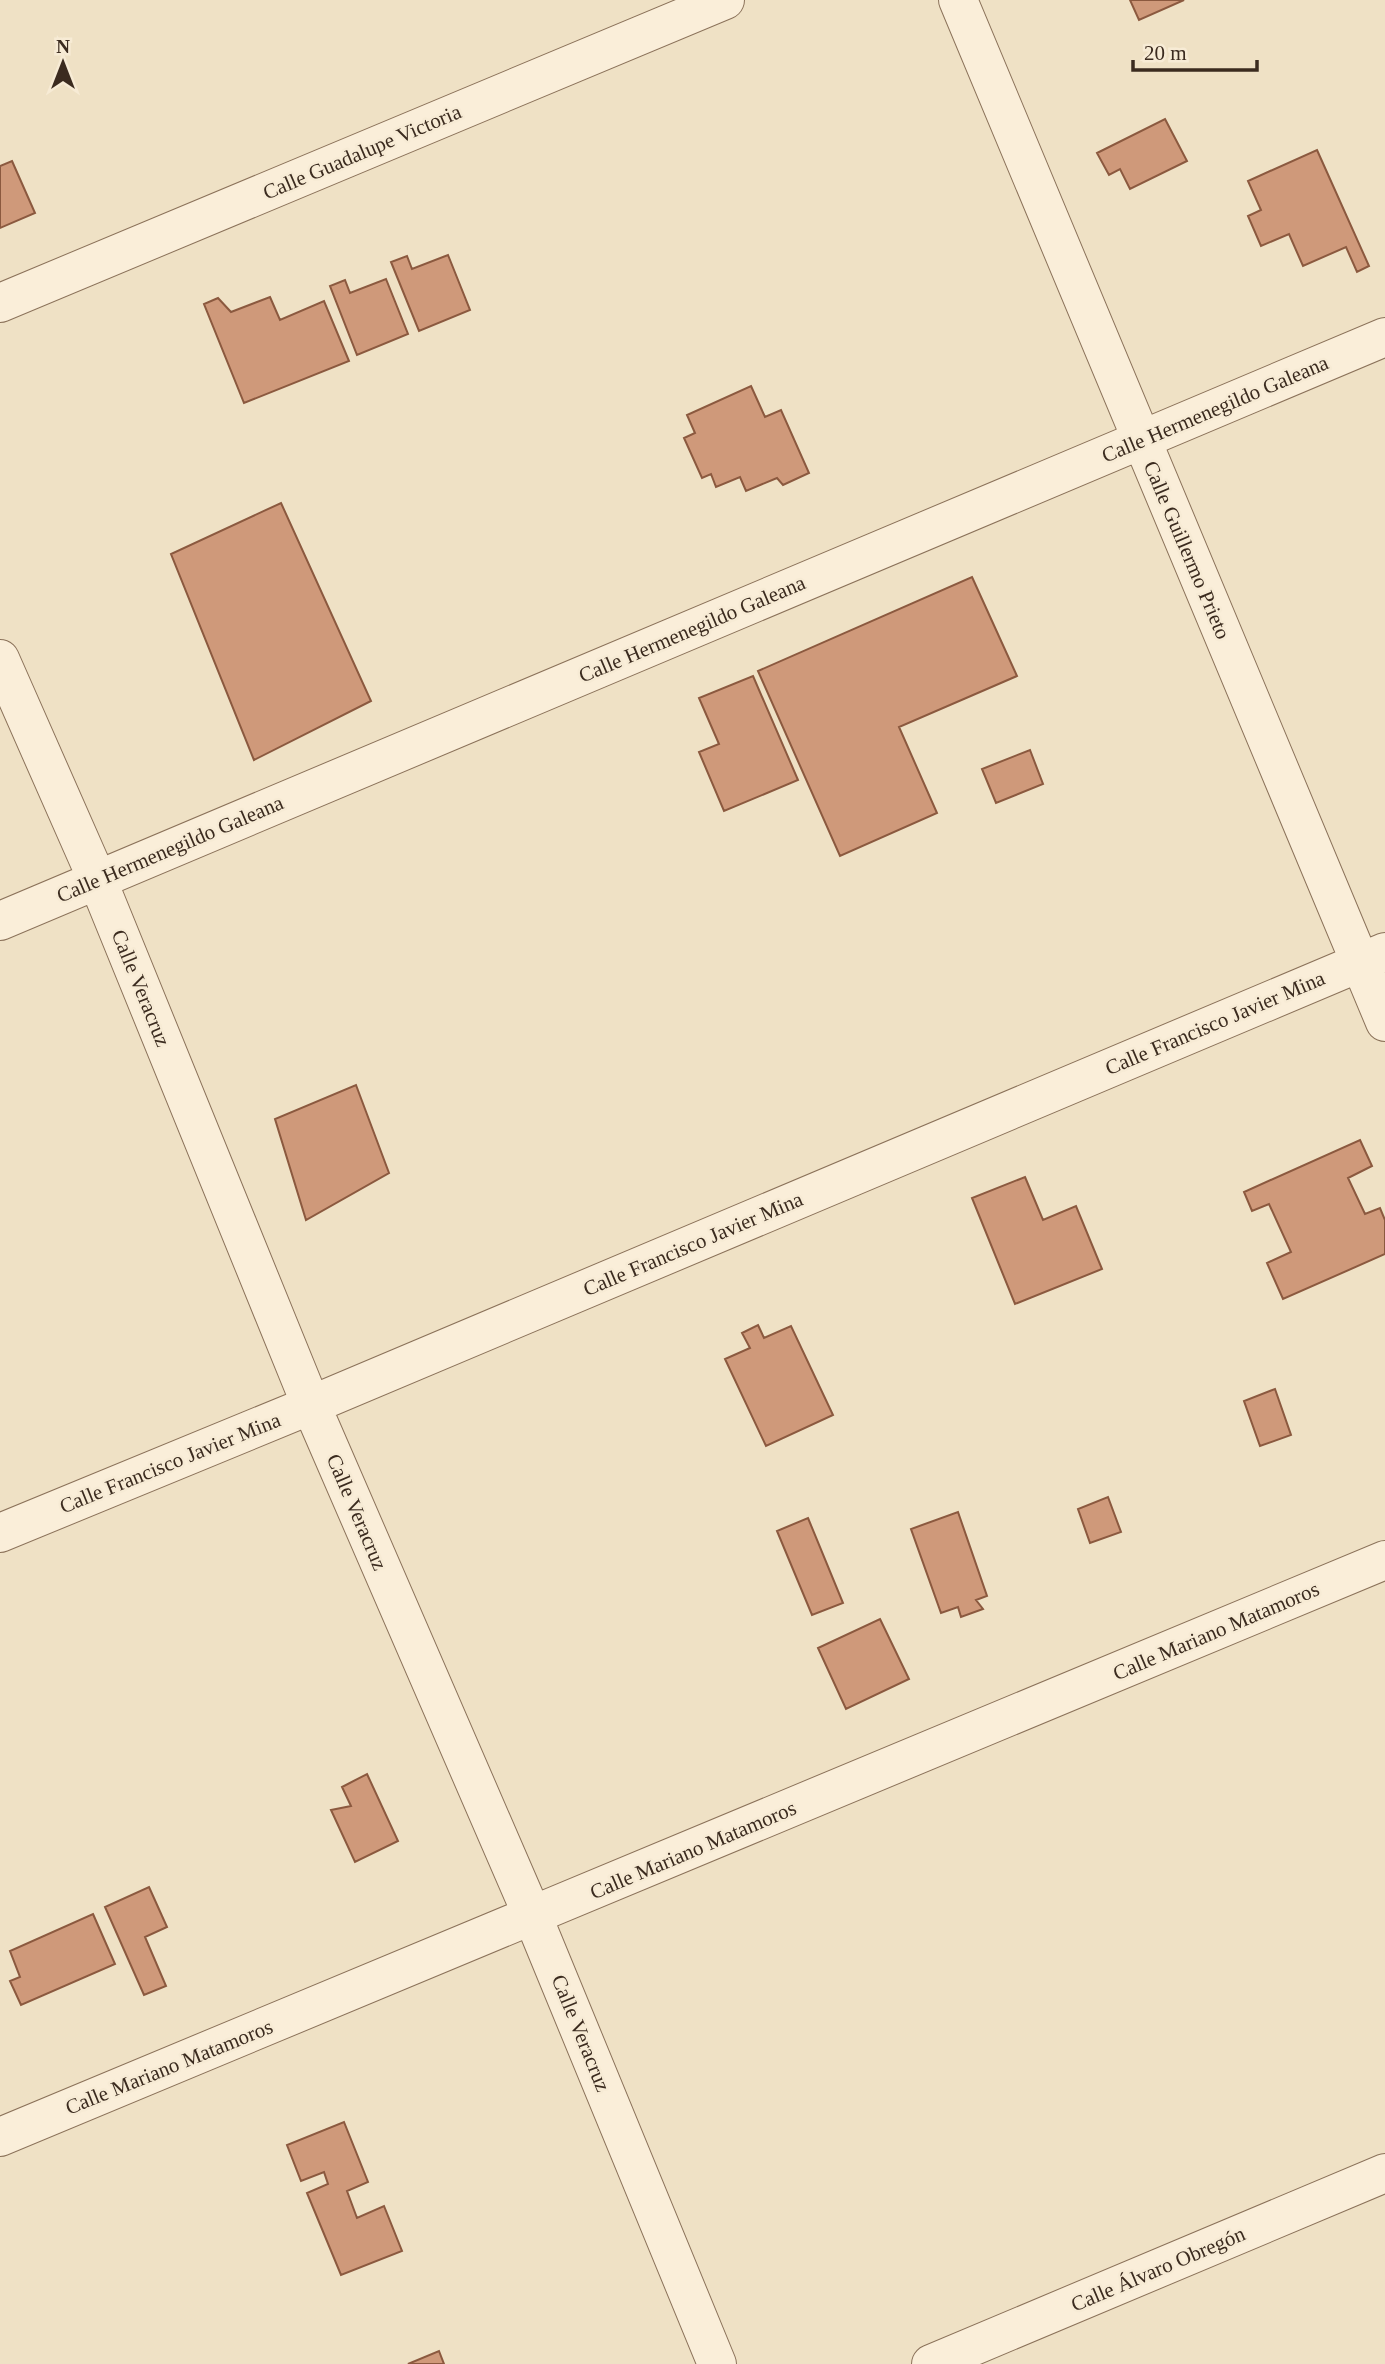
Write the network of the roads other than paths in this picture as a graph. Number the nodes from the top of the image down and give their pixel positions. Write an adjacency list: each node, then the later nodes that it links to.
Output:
1 (725, 0): 3 (street, Calle Guadalupe Victoria)
2 (958, 0): 5 (street, Calle Guillermo Prieto)
3 (0, 303)
4 (1385, 337): 5 (street, Calle Hermenegildo Galeana)
5 (1140, 440): 7 (street, Calle Hermenegildo Galeana); 9 (street, Calle Guillermo Prieto)
6 (0, 659): 7 (street, Calle Veracruz)
7 (97, 879): 8 (street, Calle Hermenegildo Galeana); 11 (street, Calle Veracruz)
8 (0, 921)
9 (1372, 957): 10 (street, Calle Guillermo Prieto); 11 (street, Calle Francisco Javier Mina)
10 (1385, 1022)
11 (311, 1405): 12 (street, Calle Francisco Javier Mina); 14 (street, Calle Veracruz)
12 (0, 1533)
13 (1385, 1560): 14 (street, Calle Mariano Matamoros)
14 (533, 1917): 15 (street, Calle Mariano Matamoros); 17 (street, Calle Veracruz)
15 (0, 2137)
16 (1385, 2174): 18 (street, Calle Álvaro Obregón)
17 (717, 2364)
18 (931, 2364)

